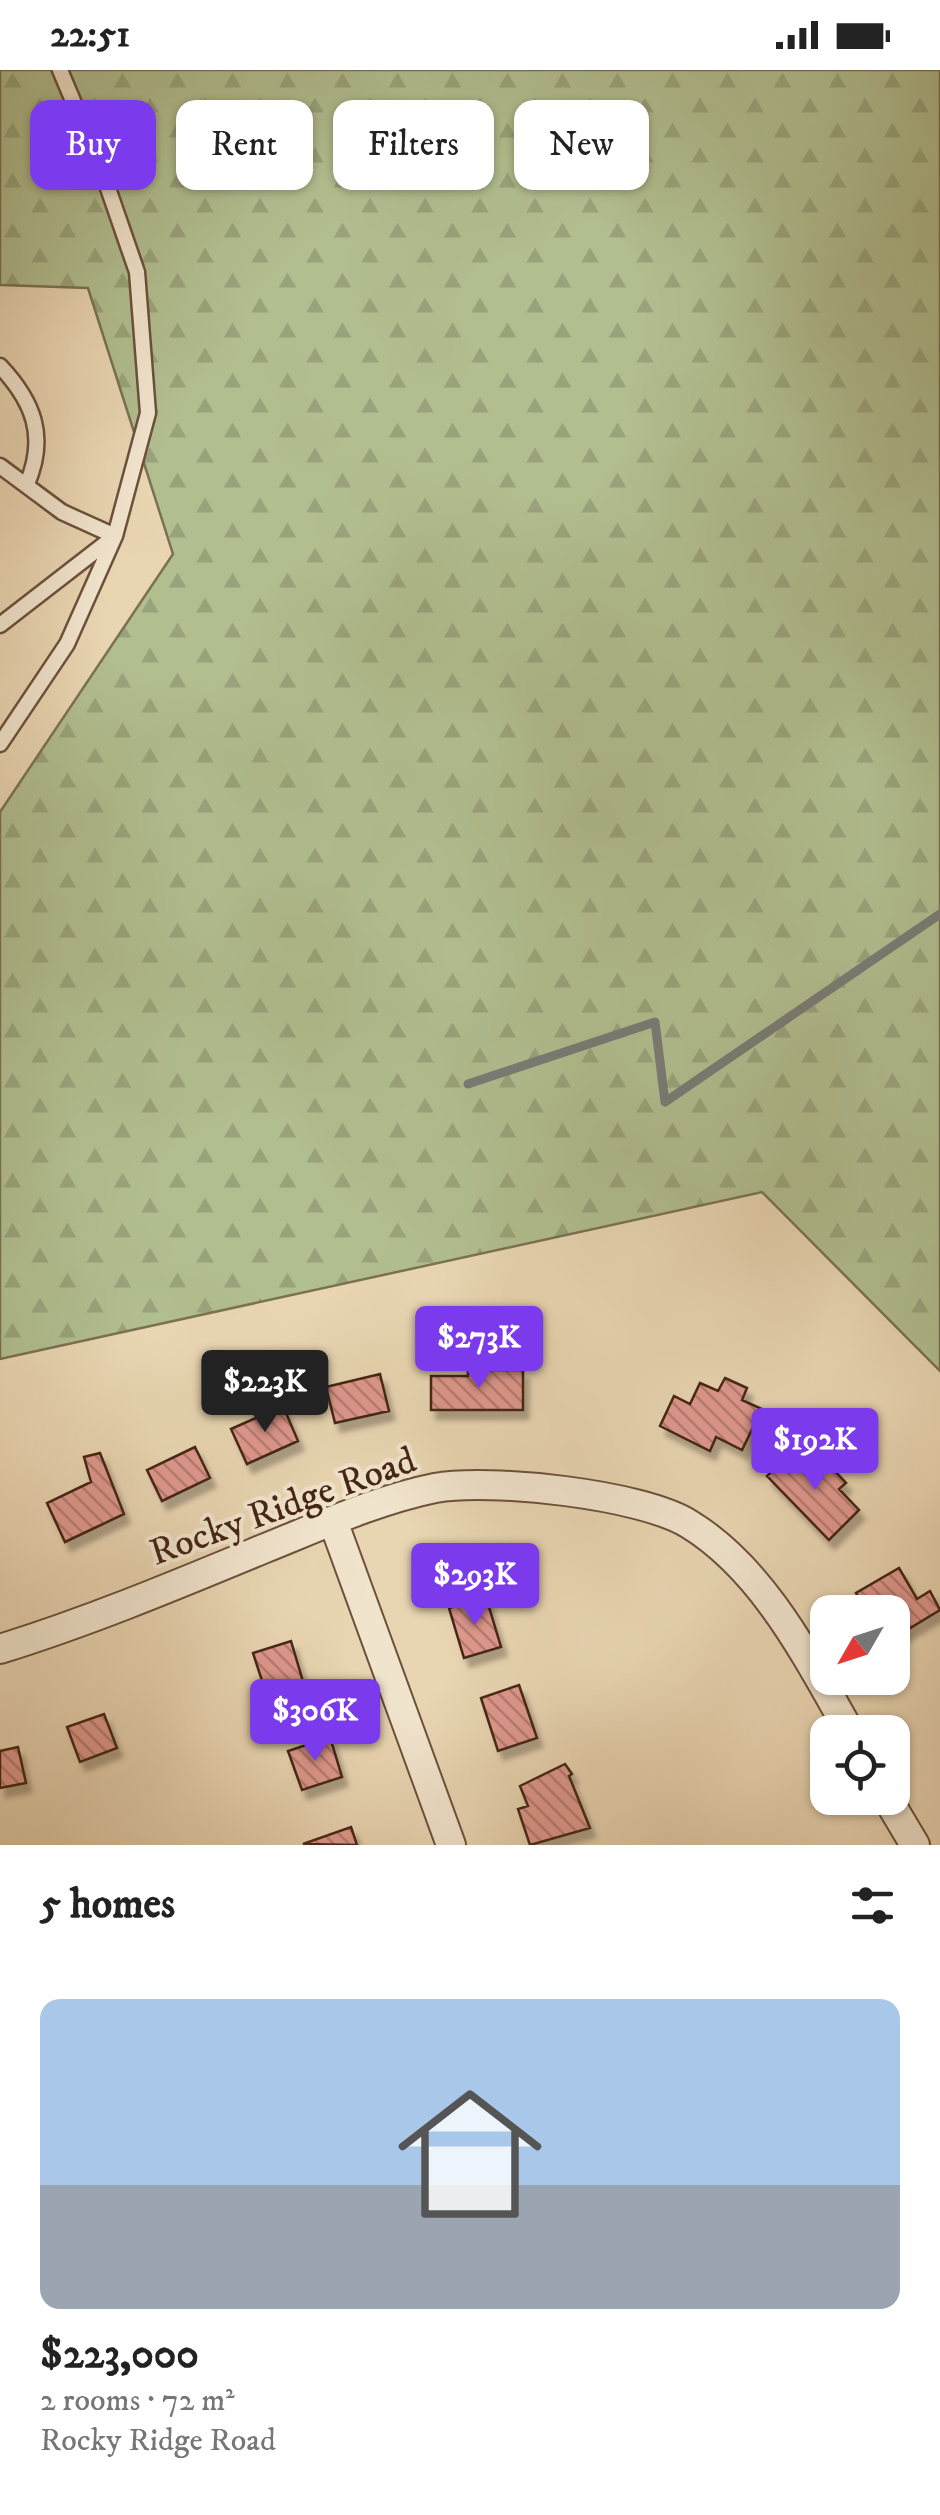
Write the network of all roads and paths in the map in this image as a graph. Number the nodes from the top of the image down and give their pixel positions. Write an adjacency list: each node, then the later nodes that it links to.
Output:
1 (60, 70): 5 (lane)
2 (0, 366): 4 (lane)
3 (0, 466): 4 (lane)
4 (27, 484): 5 (lane)
5 (115, 536): 6 (lane); 7 (lane)
6 (0, 625)
7 (0, 744)
8 (333, 1521): 9 (street, Rocky Ridge Road); 10 (street, Rocky Ridge Road); 12 (street)
9 (0, 1650)
10 (840, 1715)
11 (897, 1815): 13 (street)
12 (452, 1845)
13 (915, 1845)

